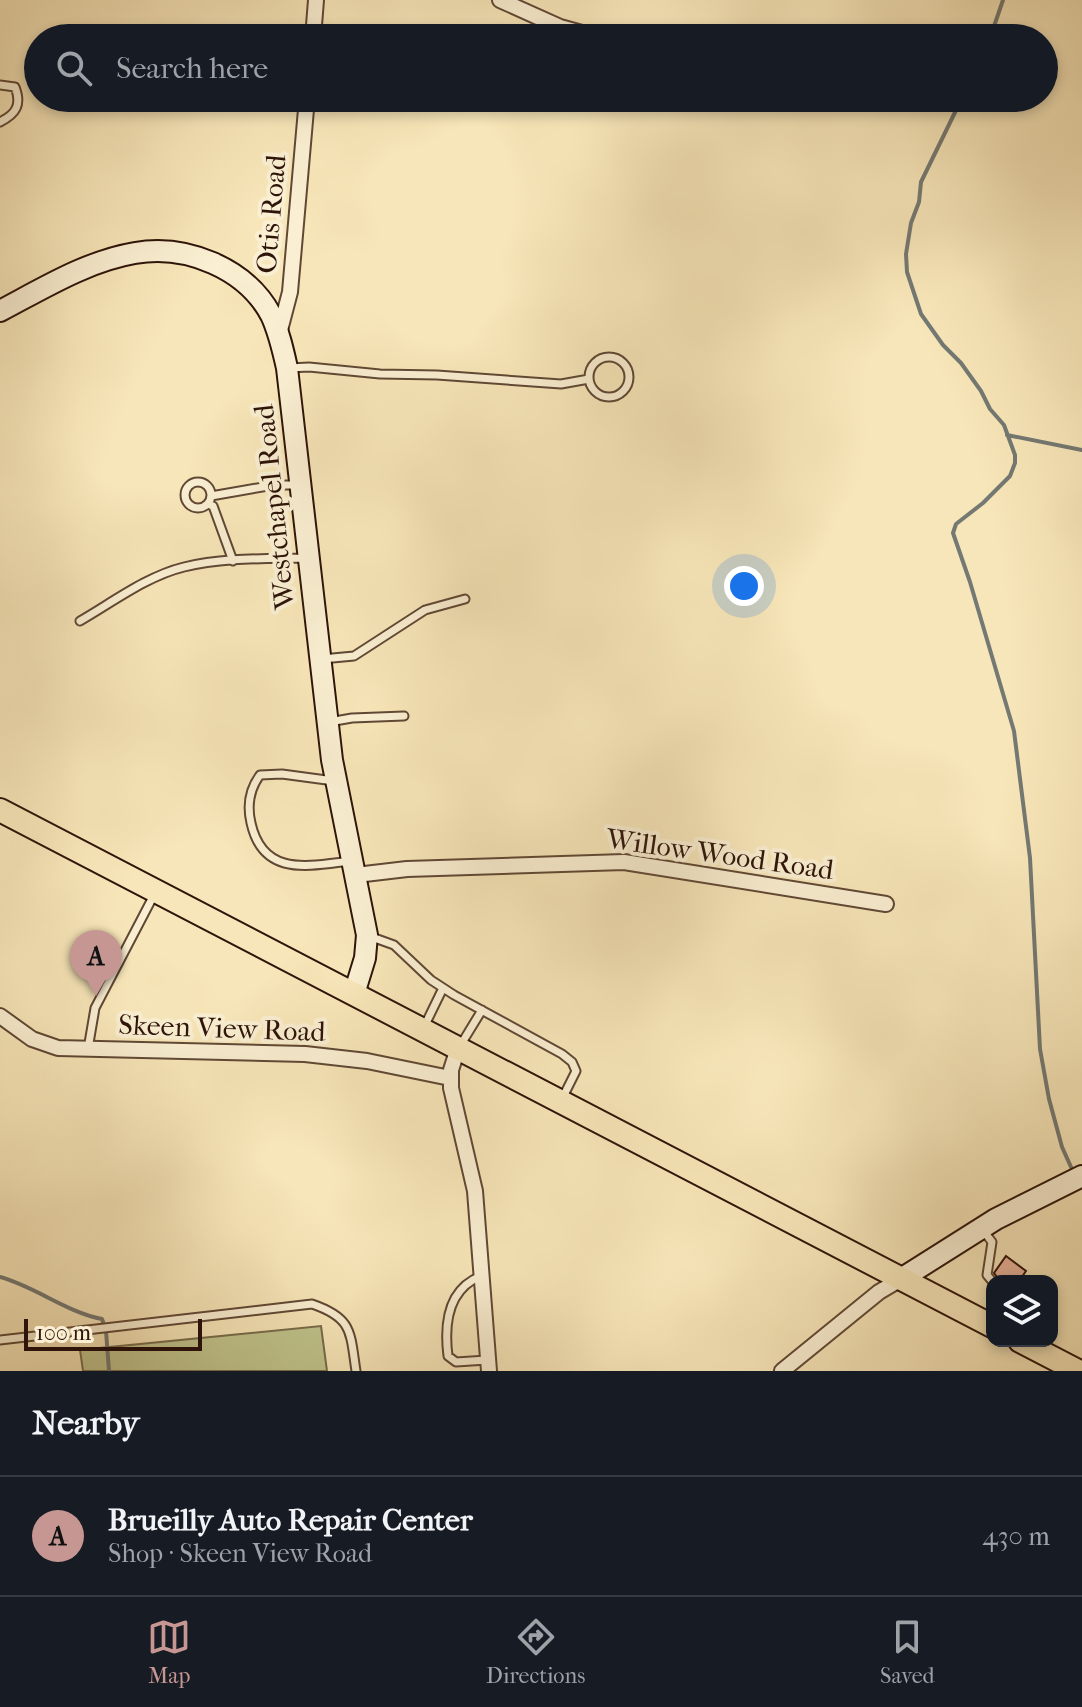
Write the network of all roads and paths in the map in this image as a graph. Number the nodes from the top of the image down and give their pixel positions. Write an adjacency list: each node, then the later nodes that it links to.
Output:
1 (316, 0): 3 (street)
2 (500, 0): 4 (street)
3 (314, 24)
4 (553, 24)
5 (0, 85): 7 (lane)
6 (306, 112): 9 (street, Otis Road)
7 (0, 122)
8 (0, 311): 9 (street, Westchapel Road)
9 (278, 334): 10 (street, Westchapel Road)
10 (287, 368): 11 (lane); 12 (street, Westchapel Road)
11 (589, 379): 11 (lane)
12 (300, 485): 13 (street, Westchapel Road); 14 (lane)
13 (308, 557): 14 (lane); 17 (street, Westchapel Road)
14 (233, 561): 16 (lane)
15 (465, 599): 17 (lane)
16 (80, 621)
17 (320, 660): 19 (street, Westchapel Road)
18 (404, 716): 19 (lane)
19 (327, 723): 20 (street, Westchapel Road)
20 (335, 781): 22 (street, Westchapel Road); 22 (lane)
21 (0, 810): 23 (main road)
22 (354, 868): 24 (street, Willow Wood Road); 25 (street, Westchapel Road)
23 (156, 891): 27 (main road); 32 (lane)
24 (886, 904)
25 (367, 935): 26 (lane); 27 (street, Westchapel Road)
26 (443, 988): 28 (lane); 30 (lane)
27 (354, 994): 30 (main road)
28 (482, 1010): 31 (lane); 34 (lane)
29 (0, 1016): 32 (street, Skeen View Road)
30 (422, 1030): 31 (main road)
31 (458, 1048): 33 (street); 34 (main road)
32 (88, 1050): 33 (street, Skeen View Road)
33 (450, 1078): 37 (street)
34 (561, 1102): 39 (main road)
35 (1082, 1176): 36 (street)
36 (981, 1228): 38 (lane); 39 (street)
37 (483, 1275): 43 (street); 43 (lane)
38 (987, 1275)
39 (901, 1279): 40 (main road); 45 (street)
40 (986, 1323)
41 (0, 1340): 44 (lane)
42 (1032, 1347): 46 (main road)
43 (489, 1366)
44 (356, 1371)
45 (782, 1371)
46 (1078, 1371)

